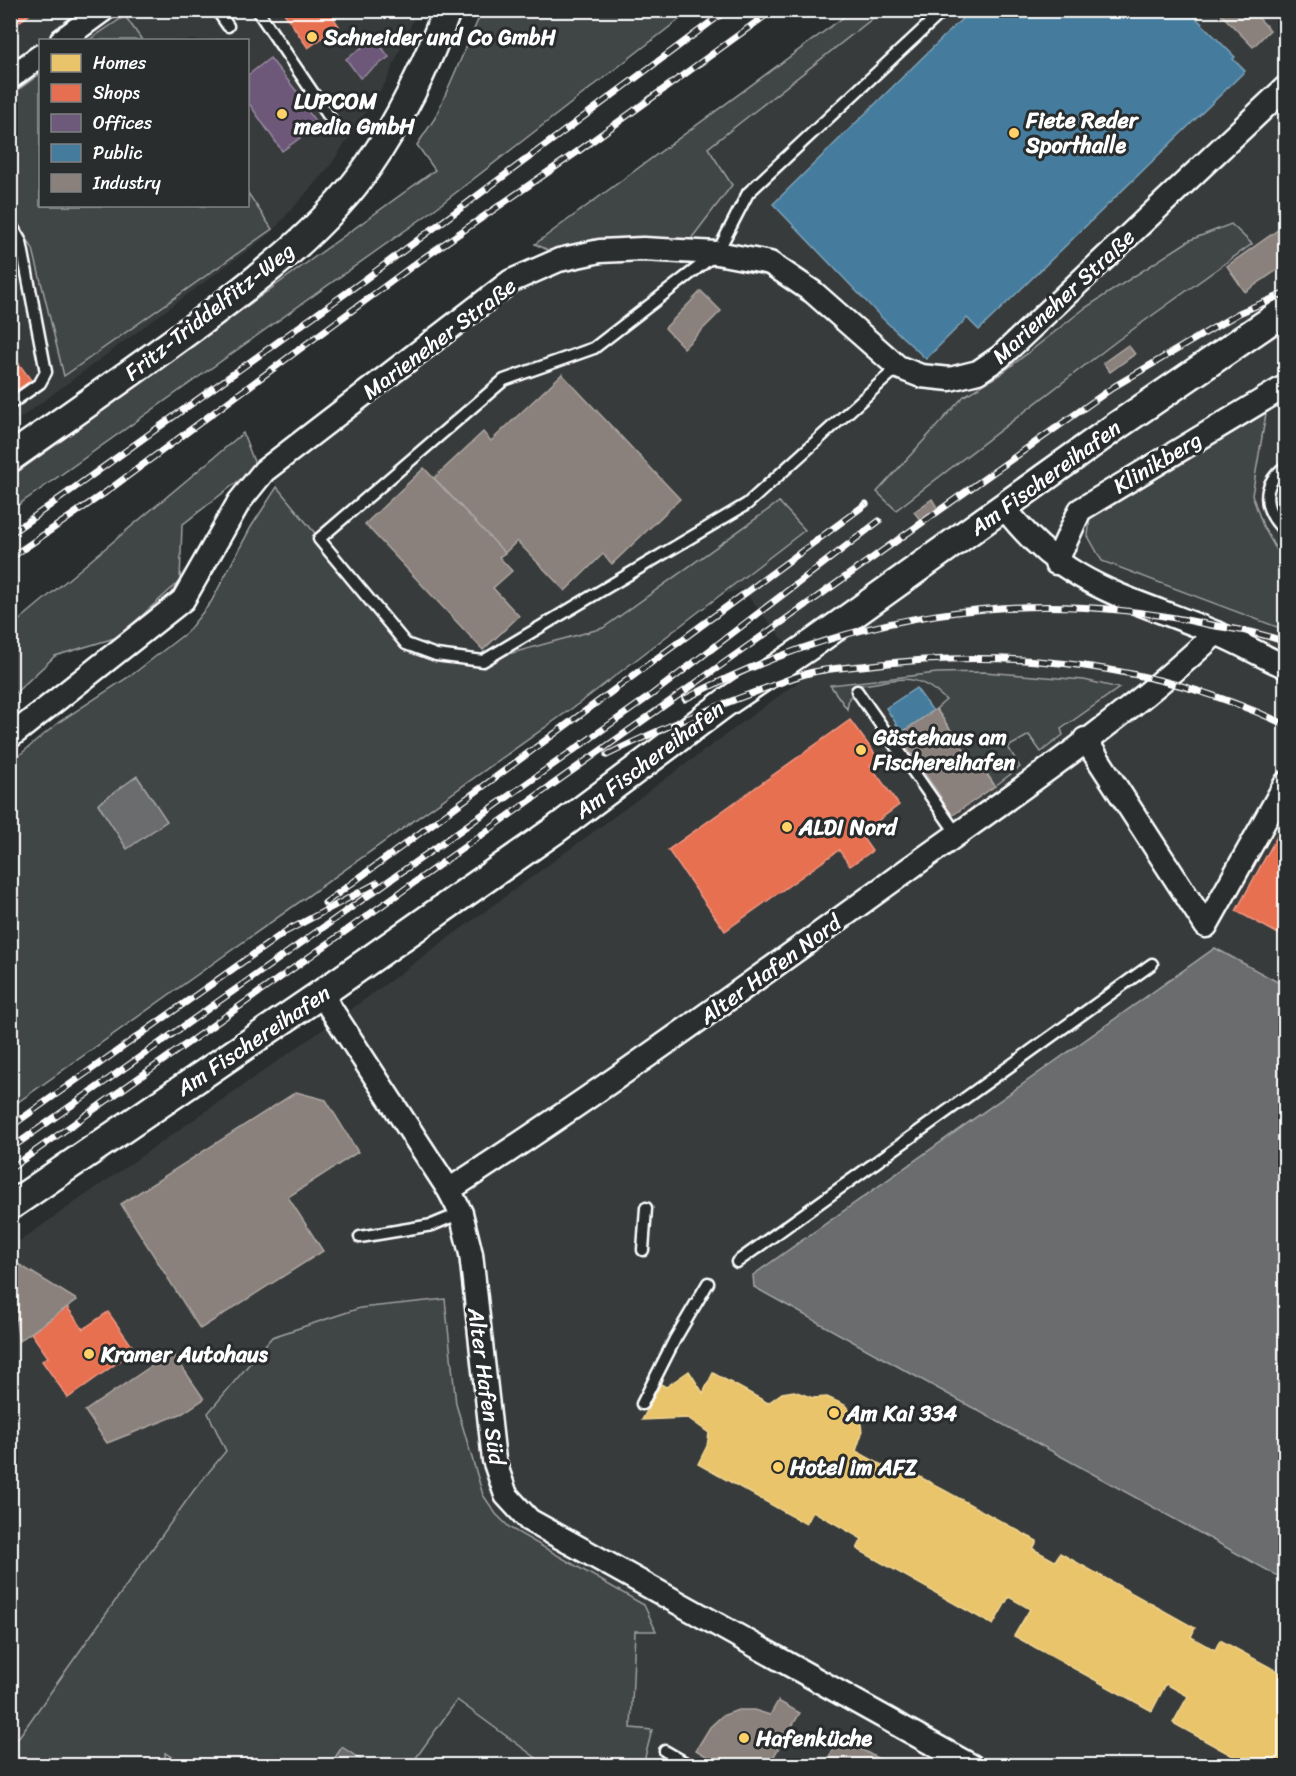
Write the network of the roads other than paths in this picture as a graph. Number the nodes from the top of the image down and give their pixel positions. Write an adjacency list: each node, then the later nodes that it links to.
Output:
1 (217, 10): 6 (lane)
2 (257, 10): 11 (lane)
3 (447, 10): 18 (street, Fritz-Triddelfitz-Weg)
4 (944, 10): 13 (lane)
5 (91, 14): 7 (street)
6 (228, 26)
7 (63, 39)
8 (39, 57): 9 (street)
9 (10, 78)
10 (1286, 87): 15 (street, Marieneher Straße)
11 (332, 121)
12 (10, 224): 17 (lane)
13 (717, 253): 15 (street, Marieneher Straße); 15 (lane); 26 (street, Marieneher Straße)
14 (1286, 310): 20 (street, Am Fischereihafen)
15 (898, 367)
16 (1286, 386): 22 (street, Klinikberg)
17 (10, 404)
18 (10, 458)
19 (1286, 466): 21 (lane)
20 (1004, 507): 22 (street); 31 (street, Am Fischereihafen)
21 (1286, 532)
22 (1056, 563): 23 (street)
23 (1216, 633): 24 (street); 27 (street, Alter Hafen Nord)
24 (1286, 667)
25 (857, 691): 29 (lane)
26 (10, 737)
27 (1085, 740): 28 (street); 29 (street, Alter Hafen Nord)
28 (1286, 783)
29 (957, 834): 32 (street, Alter Hafen Nord)
30 (1152, 964): 38 (lane)
31 (321, 994): 32 (street, Alter Hafen Süd); 33 (street, Am Fischereihafen)
32 (449, 1190): 35 (street, Alter Hafen Süd)
33 (10, 1206)
34 (646, 1208): 37 (lane)
35 (460, 1213): 36 (lane); 43 (street, Alter Hafen Süd)
36 (360, 1237)
37 (643, 1250)
38 (737, 1262)
39 (708, 1283): 40 (lane)
40 (642, 1404)
41 (665, 1751): 42 (lane)
42 (691, 1766)
43 (972, 1766)

